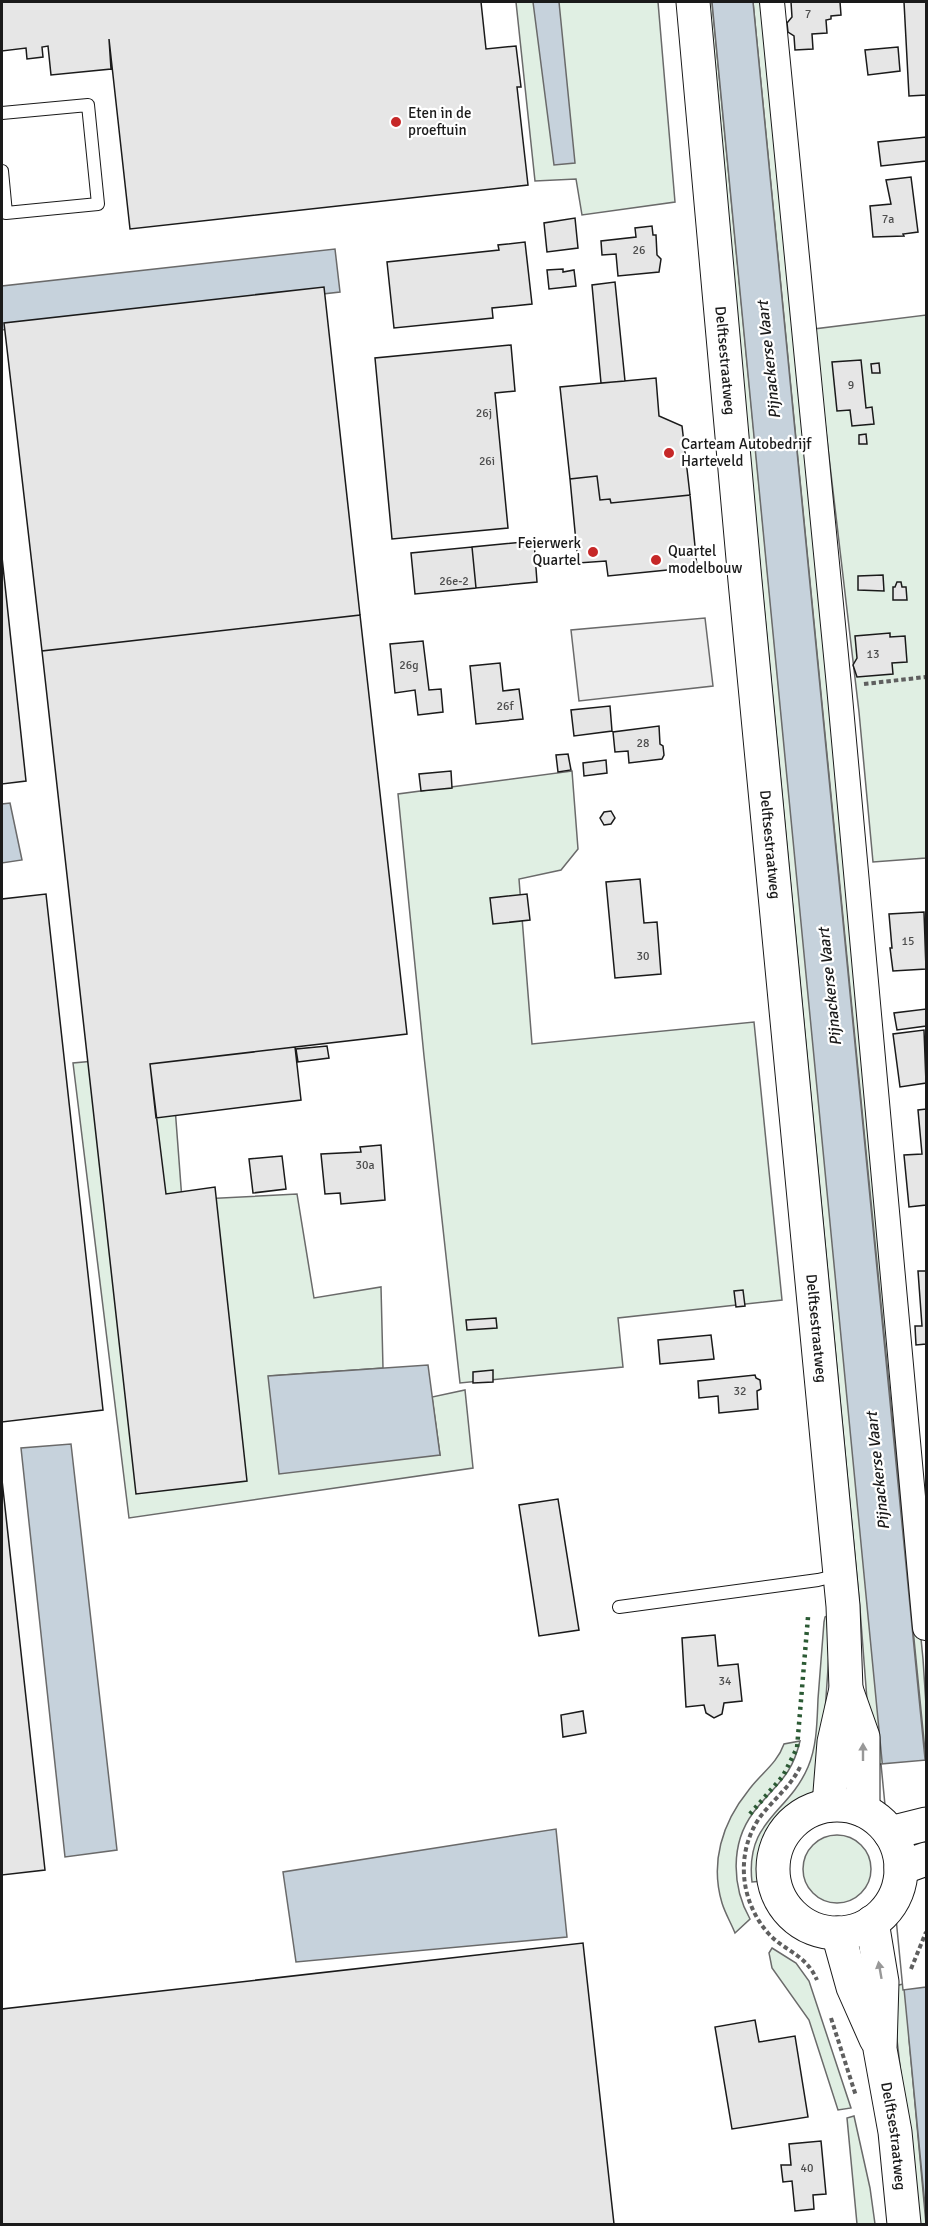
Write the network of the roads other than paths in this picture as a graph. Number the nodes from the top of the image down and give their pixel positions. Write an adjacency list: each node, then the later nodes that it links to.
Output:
1 (693, 2): 5 (main road, Delftsestraatweg)
2 (772, 2): 7 (street)
3 (2, 113): 4 (lane)
4 (2, 171)
5 (840, 1574): 6 (lane); 8 (main road, Delftsestraatweg)
6 (619, 1607)
7 (925, 1628)
8 (846, 1689): 9 (main road, Delftsestraatweg); 10 (main road, Delftsestraatweg, one-way to 8)
9 (829, 1805): 10 (main road); 14 (main road)
10 (878, 1822): 11 (main road); 12 (main road)
11 (927, 1824)
12 (914, 1863): 13 (main road)
13 (881, 1914): 14 (main road); 15 (main road, Delftsestraatweg, one-way to 13)
14 (838, 1933): 15 (main road, Delftsestraatweg)
15 (880, 2049): 16 (main road, Delftsestraatweg)
16 (904, 2224)

